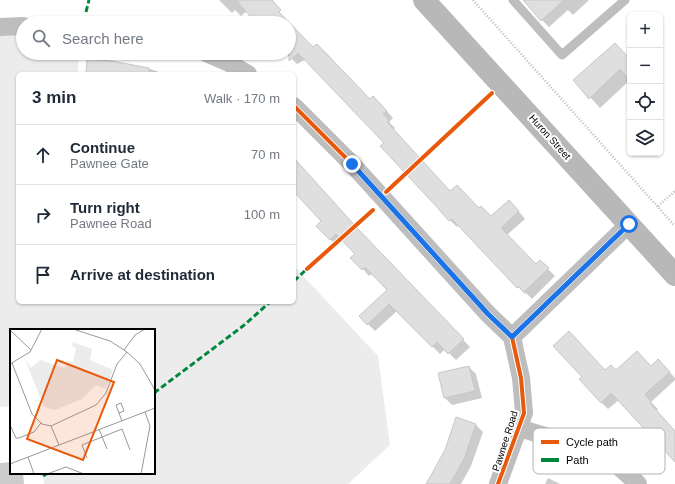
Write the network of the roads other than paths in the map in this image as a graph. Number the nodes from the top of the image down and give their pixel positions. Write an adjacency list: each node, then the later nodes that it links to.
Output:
1 (424, 0): 9 (main road, Huron Street)
2 (513, 0): 3 (lane)
3 (625, 0)
4 (16, 26): 5 (street)
5 (0, 27)
6 (222, 60): 7 (street)
7 (245, 72)
8 (296, 108): 11 (street)
9 (629, 224): 10 (main road, Huron Street); 11 (street)
10 (675, 275)
11 (512, 337): 12 (street, Pawnee Road)
12 (519, 428): 13 (street); 15 (street, Pawnee Road)
13 (533, 432)
14 (627, 474): 16 (street)
15 (498, 484)
16 (638, 484)

